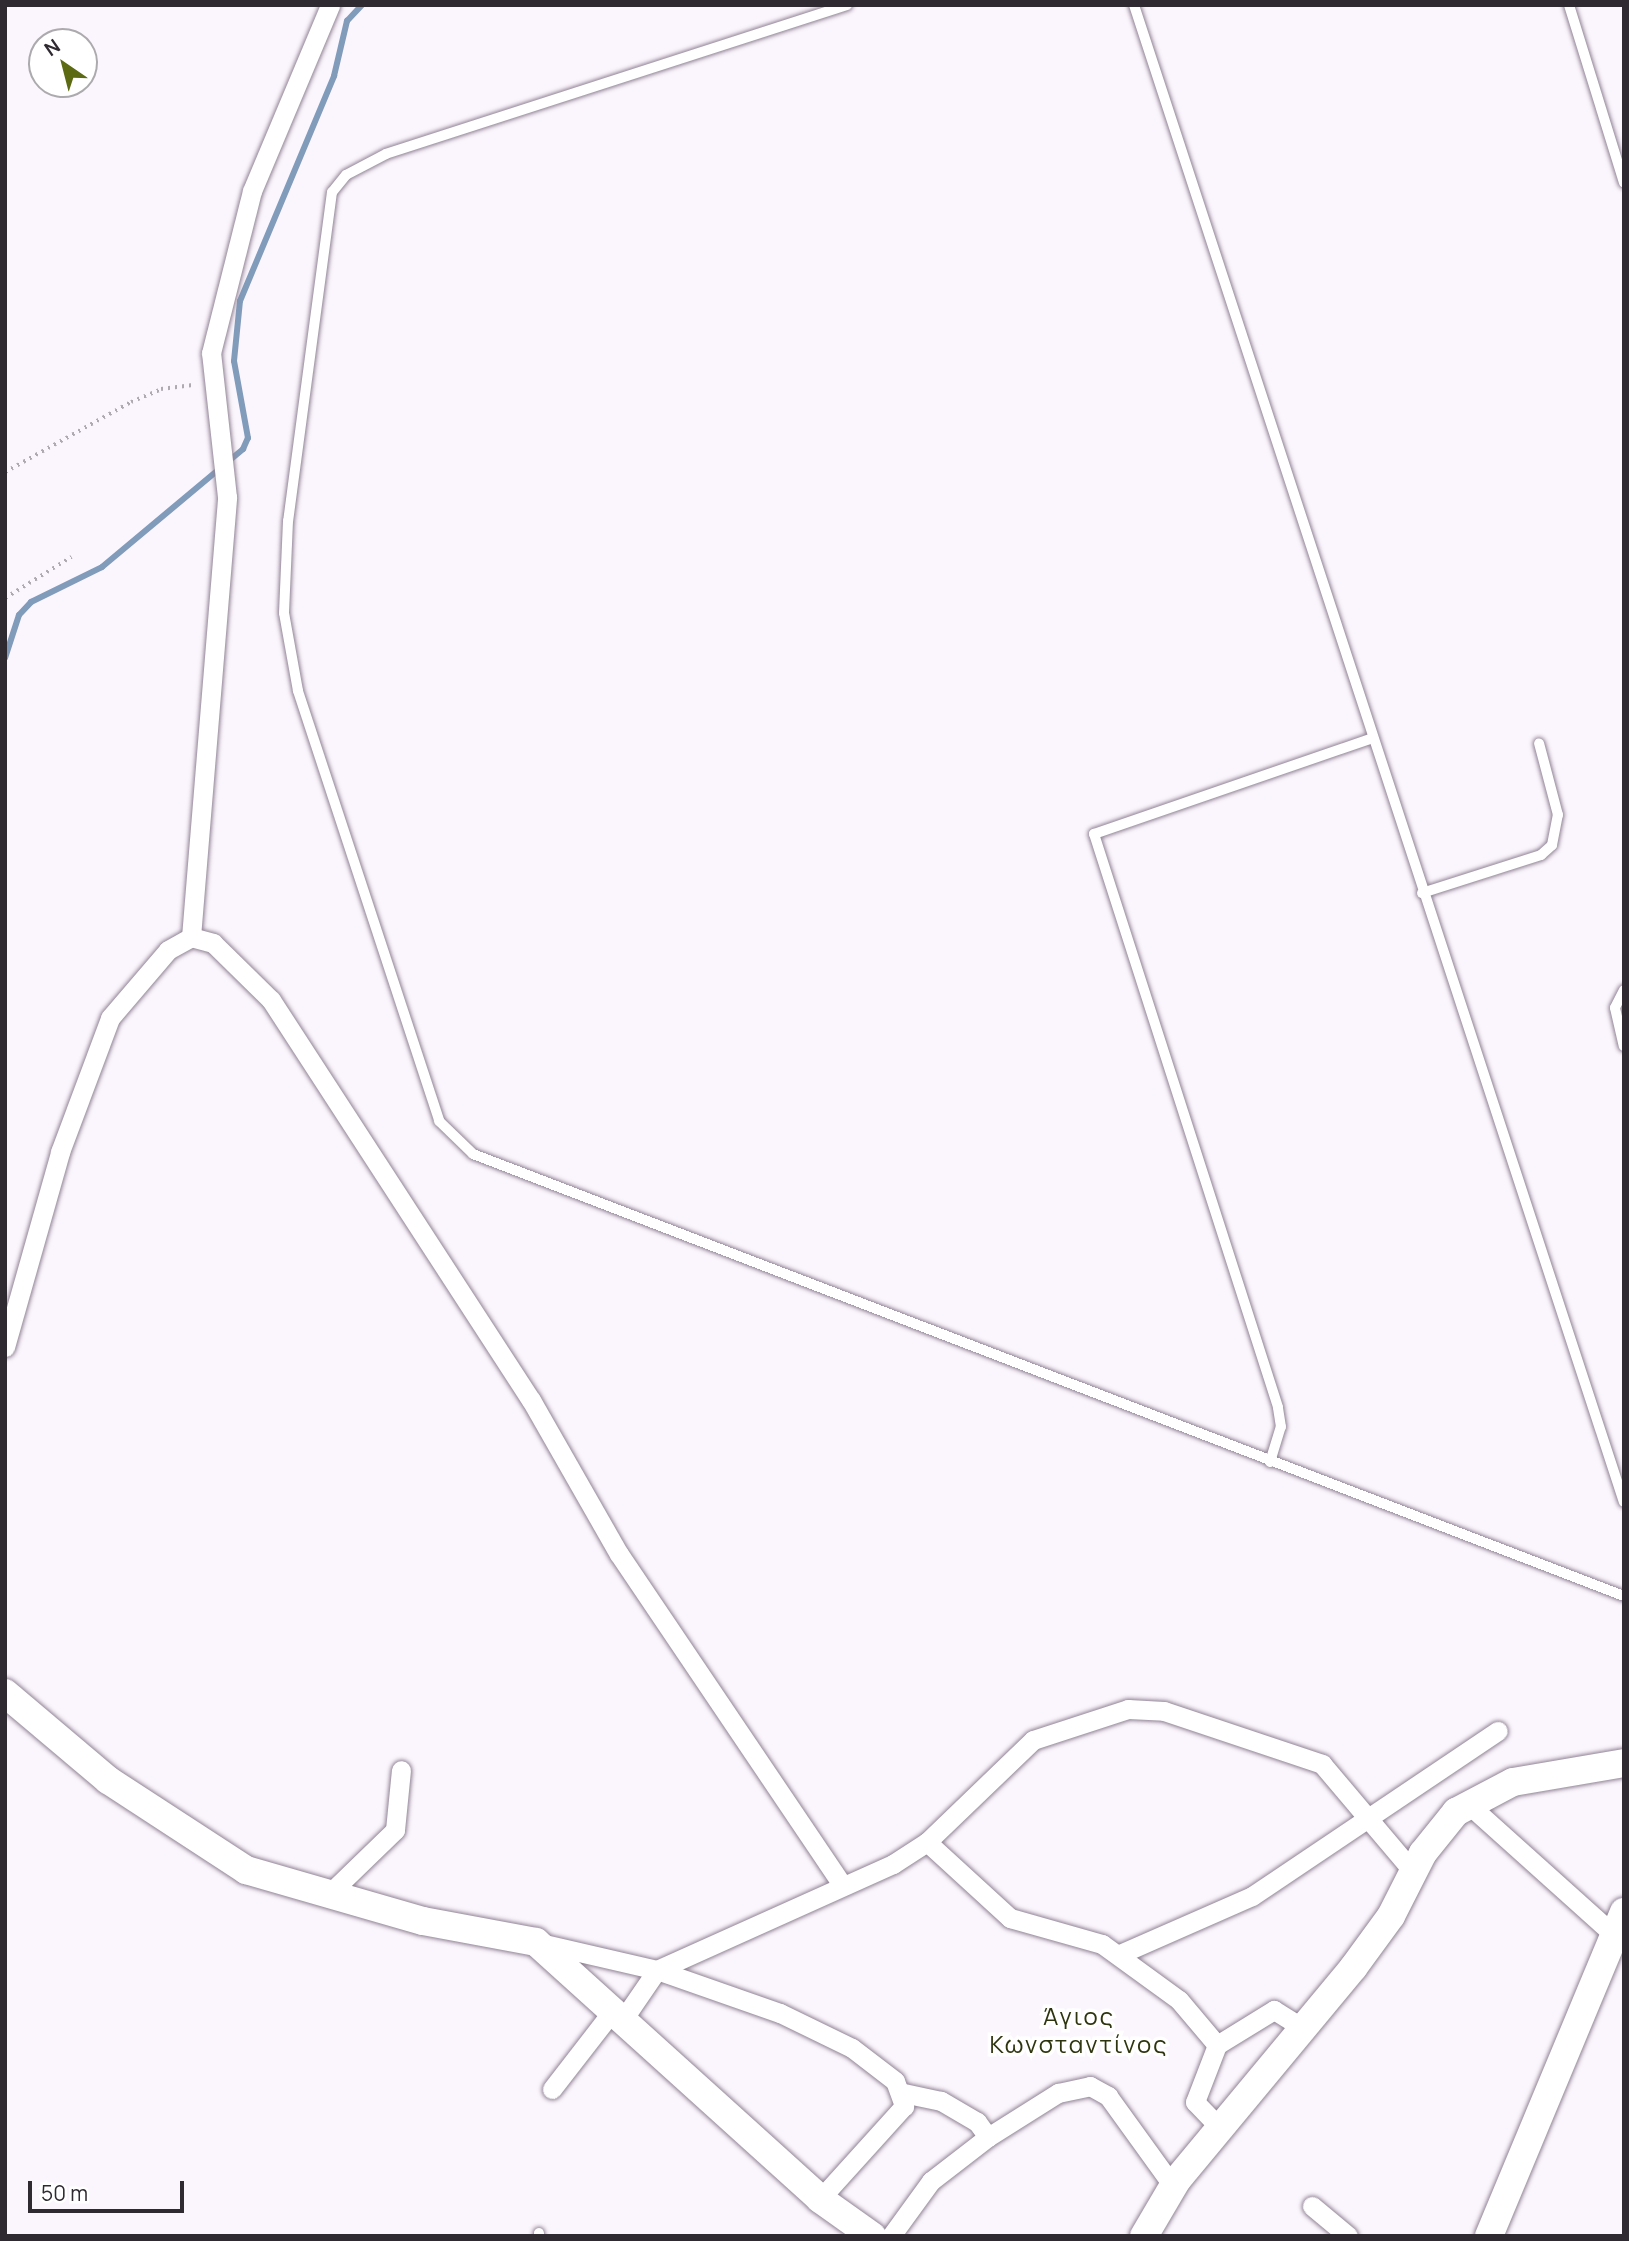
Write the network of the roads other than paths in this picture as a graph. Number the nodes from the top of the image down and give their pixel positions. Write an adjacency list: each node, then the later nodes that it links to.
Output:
1 (330, 5): 9 (street)
2 (847, 5): 13 (lane)
3 (1134, 5): 6 (lane)
4 (1569, 5): 5 (lane)
5 (1624, 183)
6 (1373, 738): 8 (lane); 13 (lane)
7 (1539, 743): 8 (lane)
8 (1422, 893): 14 (lane)
9 (191, 937): 12 (street); 24 (street)
10 (1624, 990): 11 (lane)
11 (1624, 1046)
12 (5, 1347)
13 (1270, 1462): 15 (lane)
14 (1624, 1502)
15 (1624, 1596)
16 (5, 1693): 25 (street)
17 (1498, 1731): 21 (street)
18 (1624, 1763): 20 (street)
19 (401, 1770): 25 (street)
20 (1467, 1803): 23 (street); 26 (street)
21 (1369, 1819): 22 (street); 23 (street); 28 (street)
22 (927, 1842): 24 (street); 28 (street)
23 (1414, 1873): 31 (street)
24 (842, 1885): 29 (street)
25 (329, 1894): 27 (street)
26 (1620, 1923): 44 (street)
27 (536, 1942): 29 (street); 30 (street)
28 (1120, 1954): 32 (street)
29 (657, 1970): 30 (street); 34 (street)
30 (619, 2013): 33 (street); 38 (street)
31 (1301, 2027): 32 (street); 35 (street)
32 (1217, 2045): 35 (street)
33 (552, 2089)
34 (904, 2093): 36 (street); 38 (street)
35 (1221, 2129): 37 (street)
36 (988, 2137): 37 (street); 41 (street)
37 (1173, 2186): 42 (street)
38 (820, 2199): 40 (street)
39 (1312, 2206): 43 (street)
40 (872, 2236)
41 (891, 2236)
42 (1144, 2236)
43 (1348, 2236)
44 (1489, 2236)

